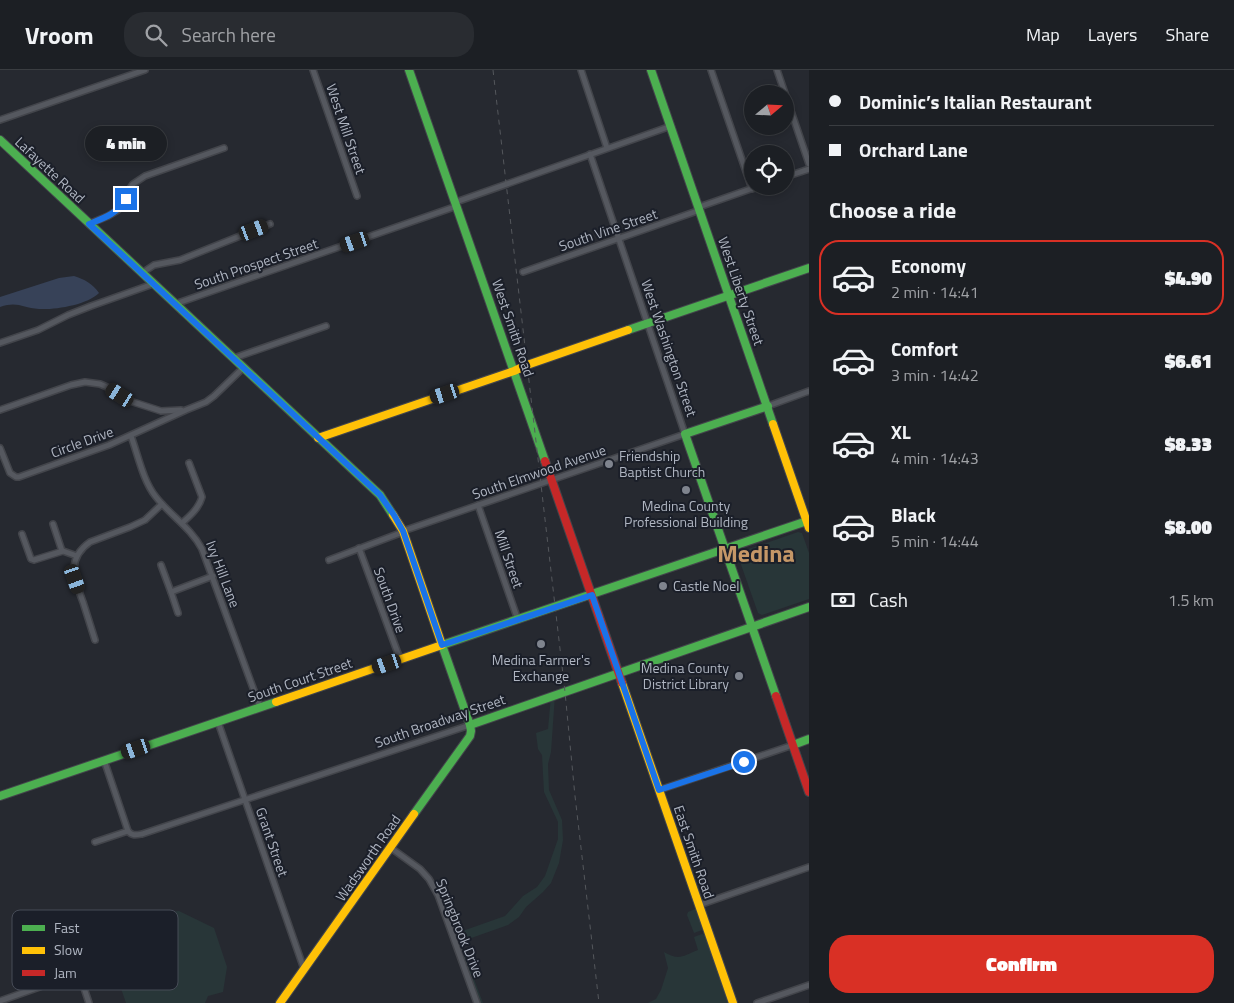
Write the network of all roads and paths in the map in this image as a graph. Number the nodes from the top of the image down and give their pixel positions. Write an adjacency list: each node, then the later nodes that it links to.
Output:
1 (145, 70): 8 (street)
2 (313, 70): 19 (street, West Mill Street)
3 (409, 70): 20 (main road, West Smith Road)
4 (581, 70): 12 (street)
5 (651, 70): 9 (main road, West Liberty Street)
6 (711, 70): 15 (street)
7 (777, 70): 14 (street)
8 (0, 120)
9 (671, 126): 12 (street, South Prospect Street); 21 (main road, West Liberty Street)
10 (0, 140): 22 (main road, Lafayette Road)
11 (224, 148): 22 (street)
12 (607, 148): 13 (street, South Prospect Street)
13 (590, 154): 20 (street, South Prospect Street); 24 (street, West Washington Street)
14 (809, 164)
15 (744, 166)
16 (809, 169): 17 (street)
17 (794, 174)
18 (744, 192): 21 (street, South Vine Street)
19 (357, 196)
20 (457, 204): 30 (street, South Prospect Street); 36 (main road, West Smith Road)
21 (700, 208): 24 (street, South Vine Street); 29 (main road, West Liberty Street)
22 (89, 224): 27 (main road, Lafayette Road)
23 (270, 224): 27 (street)
24 (619, 238): 26 (street, South Vine Street); 31 (street, West Washington Street)
25 (809, 268): 29 (main road)
26 (523, 272)
27 (142, 273): 28 (main road, Lafayette Road)
28 (154, 284): 30 (main road, Lafayette Road); 33 (street)
29 (729, 295): 31 (main road); 38 (main road, West Liberty Street)
30 (176, 304): 34 (main road, Lafayette Road)
31 (648, 324): 36 (main road); 41 (street, West Washington Street)
32 (326, 326): 34 (street)
33 (0, 343)
34 (234, 358): 35 (main road, Lafayette Road)
35 (243, 368): 40 (street, Circle Drive); 43 (main road, Lafayette Road)
36 (514, 371): 43 (main road); 47 (main road, West Smith Road)
37 (809, 391): 38 (street)
38 (768, 406): 41 (main road, South Elmwood Avenue); 51 (main road, West Liberty Street)
39 (0, 410): 40 (street, Circle Drive)
40 (186, 410): 42 (street, Circle Drive)
41 (685, 434): 47 (street, South Elmwood Avenue); 56 (main road, West Washington Street)
42 (131, 436): 45 (street, Circle Drive); 48 (street, Ivy Hill Lane)
43 (318, 438): 53 (main road, Lafayette Road)
44 (0, 448): 45 (street, Circle Drive)
45 (2, 462)
46 (189, 463): 50 (street)
47 (552, 480): 49 (street, South Elmwood Avenue); 63 (main road, West Smith Road)
48 (162, 504): 50 (street, Ivy Hill Lane); 58 (street)
49 (478, 506): 53 (street, South Elmwood Avenue); 66 (street, Mill Street)
50 (182, 523): 61 (street, Ivy Hill Lane)
51 (808, 523): 56 (main road, South Court Street)
52 (53, 524): 57 (street)
53 (403, 532): 55 (street, South Elmwood Avenue); 69 (main road, Lafayette Road)
54 (22, 534): 57 (street)
55 (360, 548): 59 (street, South Elmwood Avenue); 70 (street, South Drive)
56 (725, 549): 63 (main road, South Court Street); 67 (main road, West Washington Street)
57 (62, 551): 58 (street)
58 (77, 556): 68 (street)
59 (329, 560)
60 (161, 564): 62 (street)
61 (213, 576): 62 (street); 72 (street, Ivy Hill Lane)
62 (171, 592): 65 (street)
63 (592, 595): 66 (main road, South Court Street); 71 (main road, East Smith Road)
64 (809, 607): 67 (main road, South Broadway Street)
65 (178, 613)
66 (518, 620): 69 (main road, South Court Street)
67 (752, 627): 71 (main road, South Broadway Street); 76 (main road, West Washington Street)
68 (96, 640)
69 (442, 645): 70 (main road, South Court Street); 74 (main road, Lafayette Road)
70 (400, 659): 72 (main road, South Court Street)
71 (618, 673): 74 (main road, South Broadway Street); 78 (main road, East Smith Road)
72 (260, 707): 73 (main road, South Court Street)
73 (218, 722): 77 (main road, South Court Street); 81 (street, Grant Street)
74 (470, 725): 81 (street, South Broadway Street); 84 (main road, Wadsworth Road)
75 (809, 739): 76 (main road)
76 (793, 745): 78 (street); 79 (main road, West Washington Street)
77 (104, 760): 80 (main road, South Court Street); 82 (street)
78 (659, 790): 86 (main road, East Smith Road)
79 (809, 792)
80 (0, 796)
81 (245, 799): 82 (street, South Broadway Street); 87 (street, Grant Street)
82 (128, 831): 83 (street)
83 (95, 842)
84 (390, 848): 87 (main road, Wadsworth Road); 94 (street, Springbrook Drive)
85 (809, 867): 86 (street)
86 (699, 905): 95 (main road, East Smith Road)
87 (304, 970): 93 (main road, Wadsworth Road)
88 (809, 985): 96 (street)
89 (33, 990): 91 (street)
90 (84, 990): 92 (street)
91 (4, 1001)
92 (89, 1003)
93 (280, 1003)
94 (478, 1003)
95 (733, 1003)
96 (757, 1003)

